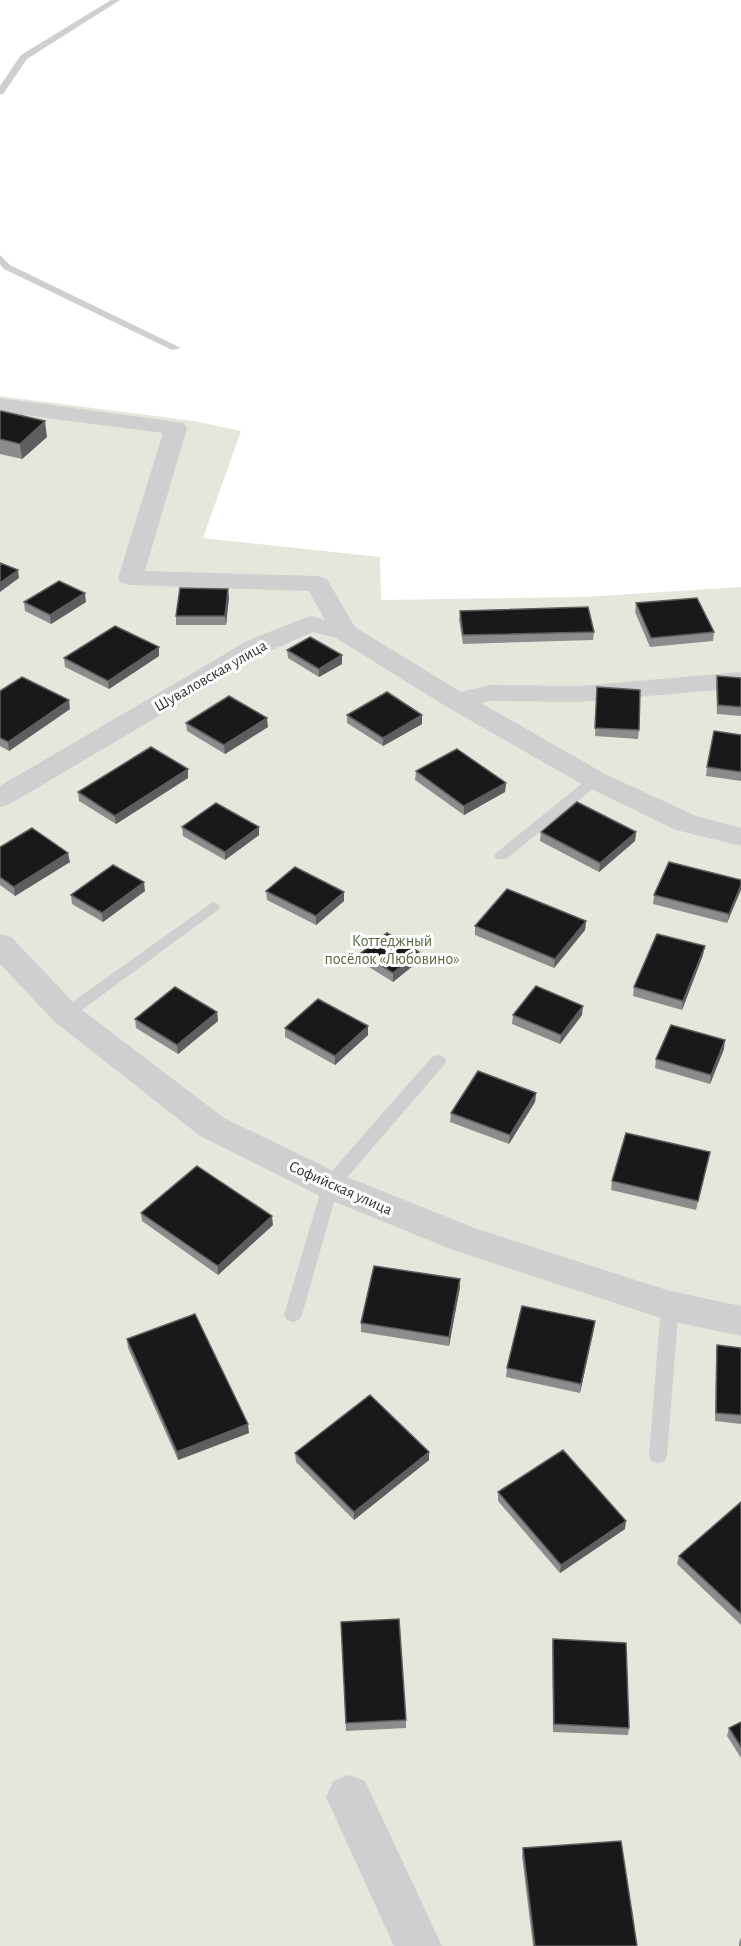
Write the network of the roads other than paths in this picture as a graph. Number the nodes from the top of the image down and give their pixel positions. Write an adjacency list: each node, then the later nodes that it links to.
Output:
1 (116, 0): 2 (lane)
2 (0, 92)
3 (0, 258): 4 (lane)
4 (176, 348)
5 (0, 405): 6 (street)
6 (345, 632): 8 (street, Шуваловская улица); 10 (street, Шуваловская улица)
7 (741, 680): 8 (street)
8 (457, 701): 9 (street, Шуваловская улица)
9 (595, 780): 11 (street, Шуваловская улица); 12 (lane)
10 (0, 798)
11 (741, 837)
12 (501, 856)
13 (213, 907): 15 (lane)
14 (0, 945): 15 (street, Софийская улица)
15 (66, 1014): 17 (street, Софийская улица)
16 (438, 1061): 17 (lane)
17 (330, 1185): 18 (street, Софийская улица); 19 (lane)
18 (669, 1306): 20 (street, Софийская улица); 21 (lane)
19 (293, 1315)
20 (741, 1321)
21 (658, 1455)
22 (349, 1797): 23 (street)
23 (417, 1946)

